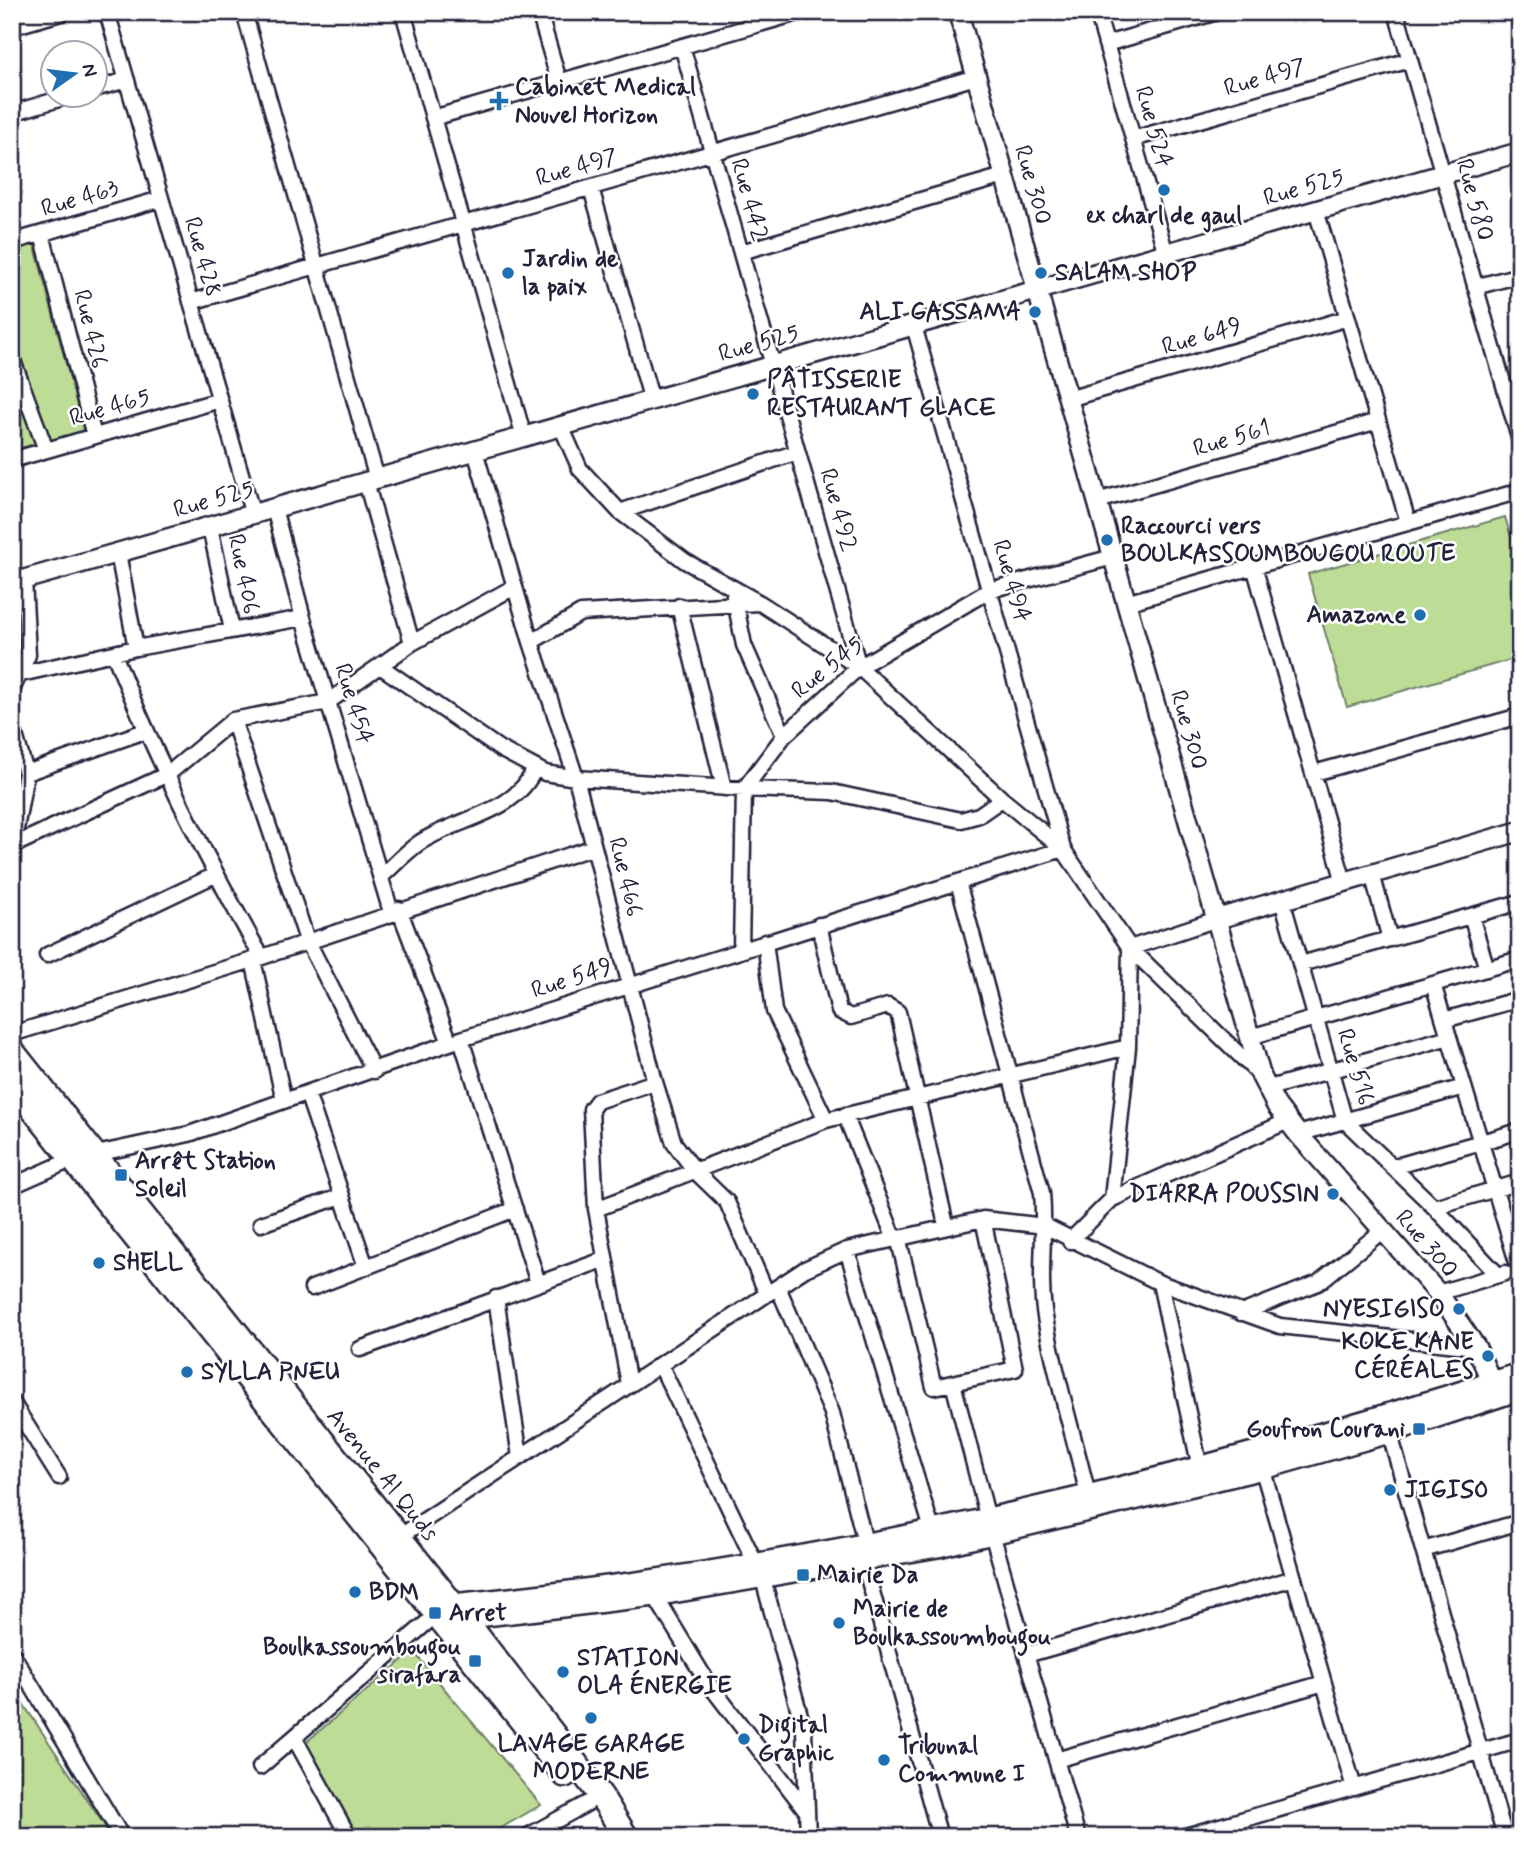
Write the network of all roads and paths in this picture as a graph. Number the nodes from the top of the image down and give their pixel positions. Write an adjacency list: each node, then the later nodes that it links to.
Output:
1 (64, 12): 11 (street)
2 (107, 12): 16 (street, Rue 428)
3 (244, 12): 35 (street)
4 (403, 12): 21 (street)
5 (539, 12): 17 (street)
6 (801, 12): 13 (street)
7 (958, 12): 15 (street, Rue 300)
8 (1097, 12): 12 (street, Rue 524)
9 (1217, 12): 12 (street)
10 (1396, 12): 14 (street, Rue 580)
11 (12, 27)
12 (1106, 44): 22 (street, Rue 524)
13 (682, 46): 17 (street); 24 (street, Rue 442)
14 (1410, 61): 22 (street, Rue 497); 25 (street, Rue 580)
15 (976, 77): 24 (street, Rue 497); 26 (street, Rue 300)
16 (127, 80): 18 (street); 28 (street, Rue 428)
17 (559, 81): 21 (street)
18 (108, 85)
19 (38, 105): 20 (street)
20 (12, 113)
21 (433, 118): 30 (street)
22 (1133, 139): 34 (street, Rue 524)
23 (1520, 152): 25 (street, Rue 525)
24 (712, 153): 27 (street, Rue 497); 33 (street, Rue 442)
25 (1443, 174): 29 (street, Rue 525); 37 (street, Rue 580)
26 (1004, 176): 33 (street); 38 (street, Rue 300)
27 (591, 188): 30 (street, Rue 497); 47 (street)
28 (161, 199): 31 (street, Rue 463); 39 (street, Rue 428)
29 (1316, 210): 34 (street, Rue 525); 40 (street)
30 (463, 224): 35 (street, Rue 497); 51 (street)
31 (42, 234): 32 (street, Rue 463); 50 (street, Rue 426)
32 (12, 242)
33 (741, 252): 43 (street, Rue 442)
34 (1166, 254): 38 (street, Rue 525)
35 (317, 266): 39 (street, Rue 497); 57 (street)
36 (1520, 275): 37 (street)
37 (1475, 287): 44 (street, Rue 580)
38 (1037, 290): 41 (street, Rue 525); 45 (street, Rue 300)
39 (191, 302): 46 (street, Rue 428)
40 (1348, 318): 45 (street, Rue 649); 48 (street)
41 (914, 326): 43 (street, Rue 525); 70 (street, Rue 494)
42 (12, 358): 53 (street)
43 (773, 366): 47 (street, Rue 525); 55 (street, Rue 492)
44 (1513, 390): 52 (street, Rue 580)
45 (1068, 398): 59 (street, Rue 300)
46 (220, 400): 50 (street, Rue 465); 62 (street, Rue 428)
47 (652, 401): 49 (street, Rue 525)
48 (1378, 421): 59 (street, Rue 561); 63 (street)
49 (561, 426): 51 (street, Rue 525); 61 (street)
50 (94, 436): 53 (street, Rue 465)
51 (524, 437): 54 (street, Rue 525)
52 (1520, 441)
53 (46, 450): 56 (street, Rue 465)
54 (475, 451): 57 (street, Rue 525); 69 (street, Rue 466)
55 (797, 452): 61 (street); 81 (street, Rue 492)
56 (12, 460)
57 (372, 481): 60 (street, Rue 525); 77 (street)
58 (1520, 491): 63 (street)
59 (1097, 501): 66 (street, Rue 300)
60 (274, 509): 62 (street, Rue 525); 74 (street, Rue 454)
61 (620, 512): 71 (street)
62 (253, 515): 64 (street, Rue 525)
63 (1408, 522): 67 (street)
64 (210, 527): 65 (street, Rue 525); 75 (street, Rue 406)
65 (118, 553): 68 (street, Rue 525); 78 (street)
66 (1113, 557): 70 (street, Rue 545); 72 (street, Rue 300)
67 (1254, 566): 72 (street); 92 (street)
68 (18, 582): 82 (street)
69 (514, 587): 76 (street, Rue 466); 77 (street)
70 (990, 590): 81 (street, Rue 545); 101 (street, Rue 494)
71 (734, 596): 73 (street); 81 (street); 89 (street)
72 (1126, 603): 111 (street, Rue 300)
73 (679, 606): 76 (street); 95 (street)
74 (303, 618): 75 (street); 84 (street, Rue 454)
75 (232, 630): 78 (street)
76 (531, 642): 94 (street, Rue 466)
77 (412, 643): 80 (street)
78 (136, 648): 79 (street)
79 (114, 654): 82 (street); 88 (street)
80 (380, 666): 84 (street); 90 (street)
81 (859, 667): 89 (street, Rue 545); 97 (street)
82 (21, 674): 83 (street)
83 (12, 690)
84 (328, 702): 86 (street); 104 (street, Rue 454)
85 (1520, 716): 92 (street)
86 (233, 720): 93 (street); 114 (street)
87 (12, 724): 91 (street)
88 (145, 732): 91 (street); 93 (street)
89 (784, 736): 96 (street, Rue 545)
90 (535, 768): 94 (street); 104 (street)
91 (26, 773): 99 (street)
92 (1314, 773): 106 (street)
93 (168, 774): 99 (street); 103 (street)
94 (576, 778): 95 (street); 100 (street, Rue 466)
95 (724, 788): 96 (street)
96 (744, 789): 97 (street); 117 (street)
97 (1002, 799): 101 (street)
98 (1520, 831): 102 (street)
99 (13, 846)
100 (594, 847): 109 (street); 124 (street, Rue 466)
101 (1063, 849): 105 (street, Rue 549); 116 (street)
102 (1372, 874): 106 (street); 113 (street)
103 (215, 875): 118 (street); 119 (street)
104 (382, 876): 109 (street, Rue 454)
105 (958, 882): 112 (street, Rue 549); 136 (street)
106 (1345, 882): 107 (street)
107 (1282, 900): 111 (street); 121 (street, Rue 516)
108 (1520, 902): 110 (street)
109 (395, 911): 114 (street); 131 (street, Rue 454)
110 (1471, 916): 113 (street); 122 (street)
111 (1216, 919): 116 (street); 129 (street, Rue 300)
112 (819, 925): 115 (street, Rue 549); 142 (street)
113 (1390, 939): 121 (street)
114 (307, 940): 119 (street); 135 (street)
115 (765, 942): 117 (street, Rue 549); 145 (street)
116 (1130, 948): 132 (street); 138 (street)
117 (741, 949): 124 (street, Rue 549)
118 (47, 955)
119 (257, 958): 128 (street); 143 (street)
120 (1520, 959): 122 (street)
121 (1301, 964): 126 (street, Rue 516)
122 (1487, 969): 123 (street)
123 (1433, 984): 126 (street); 127 (street)
124 (629, 985): 131 (street, Rue 549); 137 (street, Rue 466)
125 (1520, 999): 127 (street)
126 (1316, 1018): 129 (street); 134 (street, Rue 516)
127 (1444, 1020): 130 (street)
128 (12, 1034)
129 (1250, 1037): 138 (street, Rue 300)
130 (1449, 1037): 134 (street); 140 (street)
131 (456, 1041): 135 (street, Rue 549); 159 (street, Rue 454)
132 (1128, 1047): 136 (street); 157 (street)
133 (12, 1051): 150 (main road, Avenue Al Quds)
134 (1331, 1070): 138 (street); 146 (street, Rue 516)
135 (374, 1071): 141 (street, Rue 549)
136 (1010, 1074): 142 (street); 165 (street)
137 (655, 1082): 152 (street, Rue 466); 160 (street)
138 (1265, 1082): 147 (street, Rue 300)
139 (12, 1083): 150 (main road, Avenue Al Quds)
140 (1464, 1087): 146 (street); 149 (street)
141 (307, 1093): 143 (street, Rue 549); 156 (street)
142 (917, 1097): 144 (street); 164 (street)
143 (284, 1101): 150 (street, Rue 549)
144 (845, 1115): 145 (street); 167 (street)
145 (826, 1120): 152 (street)
146 (1345, 1121): 147 (street); 151 (street, Rue 516)
147 (1293, 1128): 157 (street); 166 (street, Rue 300)
148 (1520, 1130): 149 (street)
149 (1481, 1142): 151 (street); 155 (street)
150 (85, 1158): 154 (street, Rue 549); 198 (main road, Avenue Al Quds); 205 (main road, Avenue Al Quds)
151 (1393, 1167): 158 (street, Rue 516)
152 (695, 1171): 160 (street); 177 (street, Rue 466)
153 (1520, 1182): 155 (street)
154 (12, 1186)
155 (1495, 1189): 158 (street); 162 (street)
156 (342, 1196): 163 (street); 171 (street)
157 (1112, 1199): 168 (street)
158 (1434, 1207): 173 (street, Rue 516)
159 (515, 1209): 171 (street); 174 (street, Rue 454)
160 (596, 1209): 170 (street)
161 (982, 1219): 164 (street); 165 (street); 185 (street)
162 (1513, 1223): 172 (street)
163 (261, 1224)
164 (946, 1225): 167 (street)
165 (1045, 1226): 168 (street); 195 (street)
166 (1382, 1231): 178 (street, Rue 300); 180 (street)
167 (896, 1237): 169 (street); 185 (street)
168 (1070, 1241): 175 (street)
169 (847, 1250): 177 (street); 199 (street)
170 (603, 1260): 174 (street); 186 (street)
171 (366, 1267): 176 (street)
172 (1519, 1269): 173 (street)
173 (1498, 1275): 178 (street)
174 (538, 1283): 179 (street)
175 (1160, 1283): 180 (street); 193 (street)
176 (312, 1288)
177 (772, 1291): 183 (street); 201 (street, Rue 466)
178 (1437, 1293): 181 (street, Rue 300)
179 (496, 1298): 182 (street); 191 (street)
180 (1241, 1313): 181 (street)
181 (1476, 1347): 187 (street, Rue 300)
182 (360, 1349)
183 (660, 1364): 186 (street); 202 (street)
184 (1520, 1373): 187 (main road)
185 (953, 1383): 197 (street)
186 (629, 1384): 191 (street)
187 (1496, 1389): 188 (main road); 190 (main road)
188 (1520, 1390)
189 (12, 1402): 194 (street)
190 (1387, 1424): 192 (main road); 200 (street)
191 (520, 1457): 198 (street)
192 (1261, 1460): 193 (main road); 197 (main road); 203 (street)
193 (1200, 1468): 195 (main road)
194 (59, 1477)
195 (1088, 1495): 197 (main road)
196 (1520, 1522): 200 (street)
197 (990, 1526): 199 (main road); 207 (street)
198 (399, 1537): 205 (main road, Avenue Al Quds)
199 (935, 1539): 201 (main road)
200 (1423, 1550): 211 (street)
201 (867, 1558): 202 (main road); 224 (street, Rue 466)
202 (761, 1572): 204 (main road); 205 (main road); 216 (street)
203 (1294, 1578): 207 (street); 208 (street)
204 (655, 1596): 205 (main road); 216 (street)
205 (446, 1615): 209 (street); 215 (main road, Avenue Al Quds); 222 (main road, Avenue Al Quds)
206 (12, 1653): 218 (street)
207 (1026, 1655): 212 (street)
208 (1324, 1683): 212 (street); 214 (street)
209 (295, 1739): 213 (street); 219 (street)
210 (1520, 1740): 211 (street)
211 (1480, 1751): 214 (street); 227 (street)
212 (1056, 1760): 225 (street)
213 (260, 1767)
214 (1354, 1787): 217 (street)
215 (588, 1803): 220 (street); 221 (main road, Avenue Al Quds)
216 (805, 1809): 223 (street)
217 (1214, 1832): 226 (street)
218 (122, 1837)
219 (349, 1837)
220 (526, 1837)
221 (610, 1837)
222 (626, 1837)
223 (807, 1837)
224 (940, 1837)
225 (1078, 1837)
226 (1182, 1837)
227 (1504, 1837)

